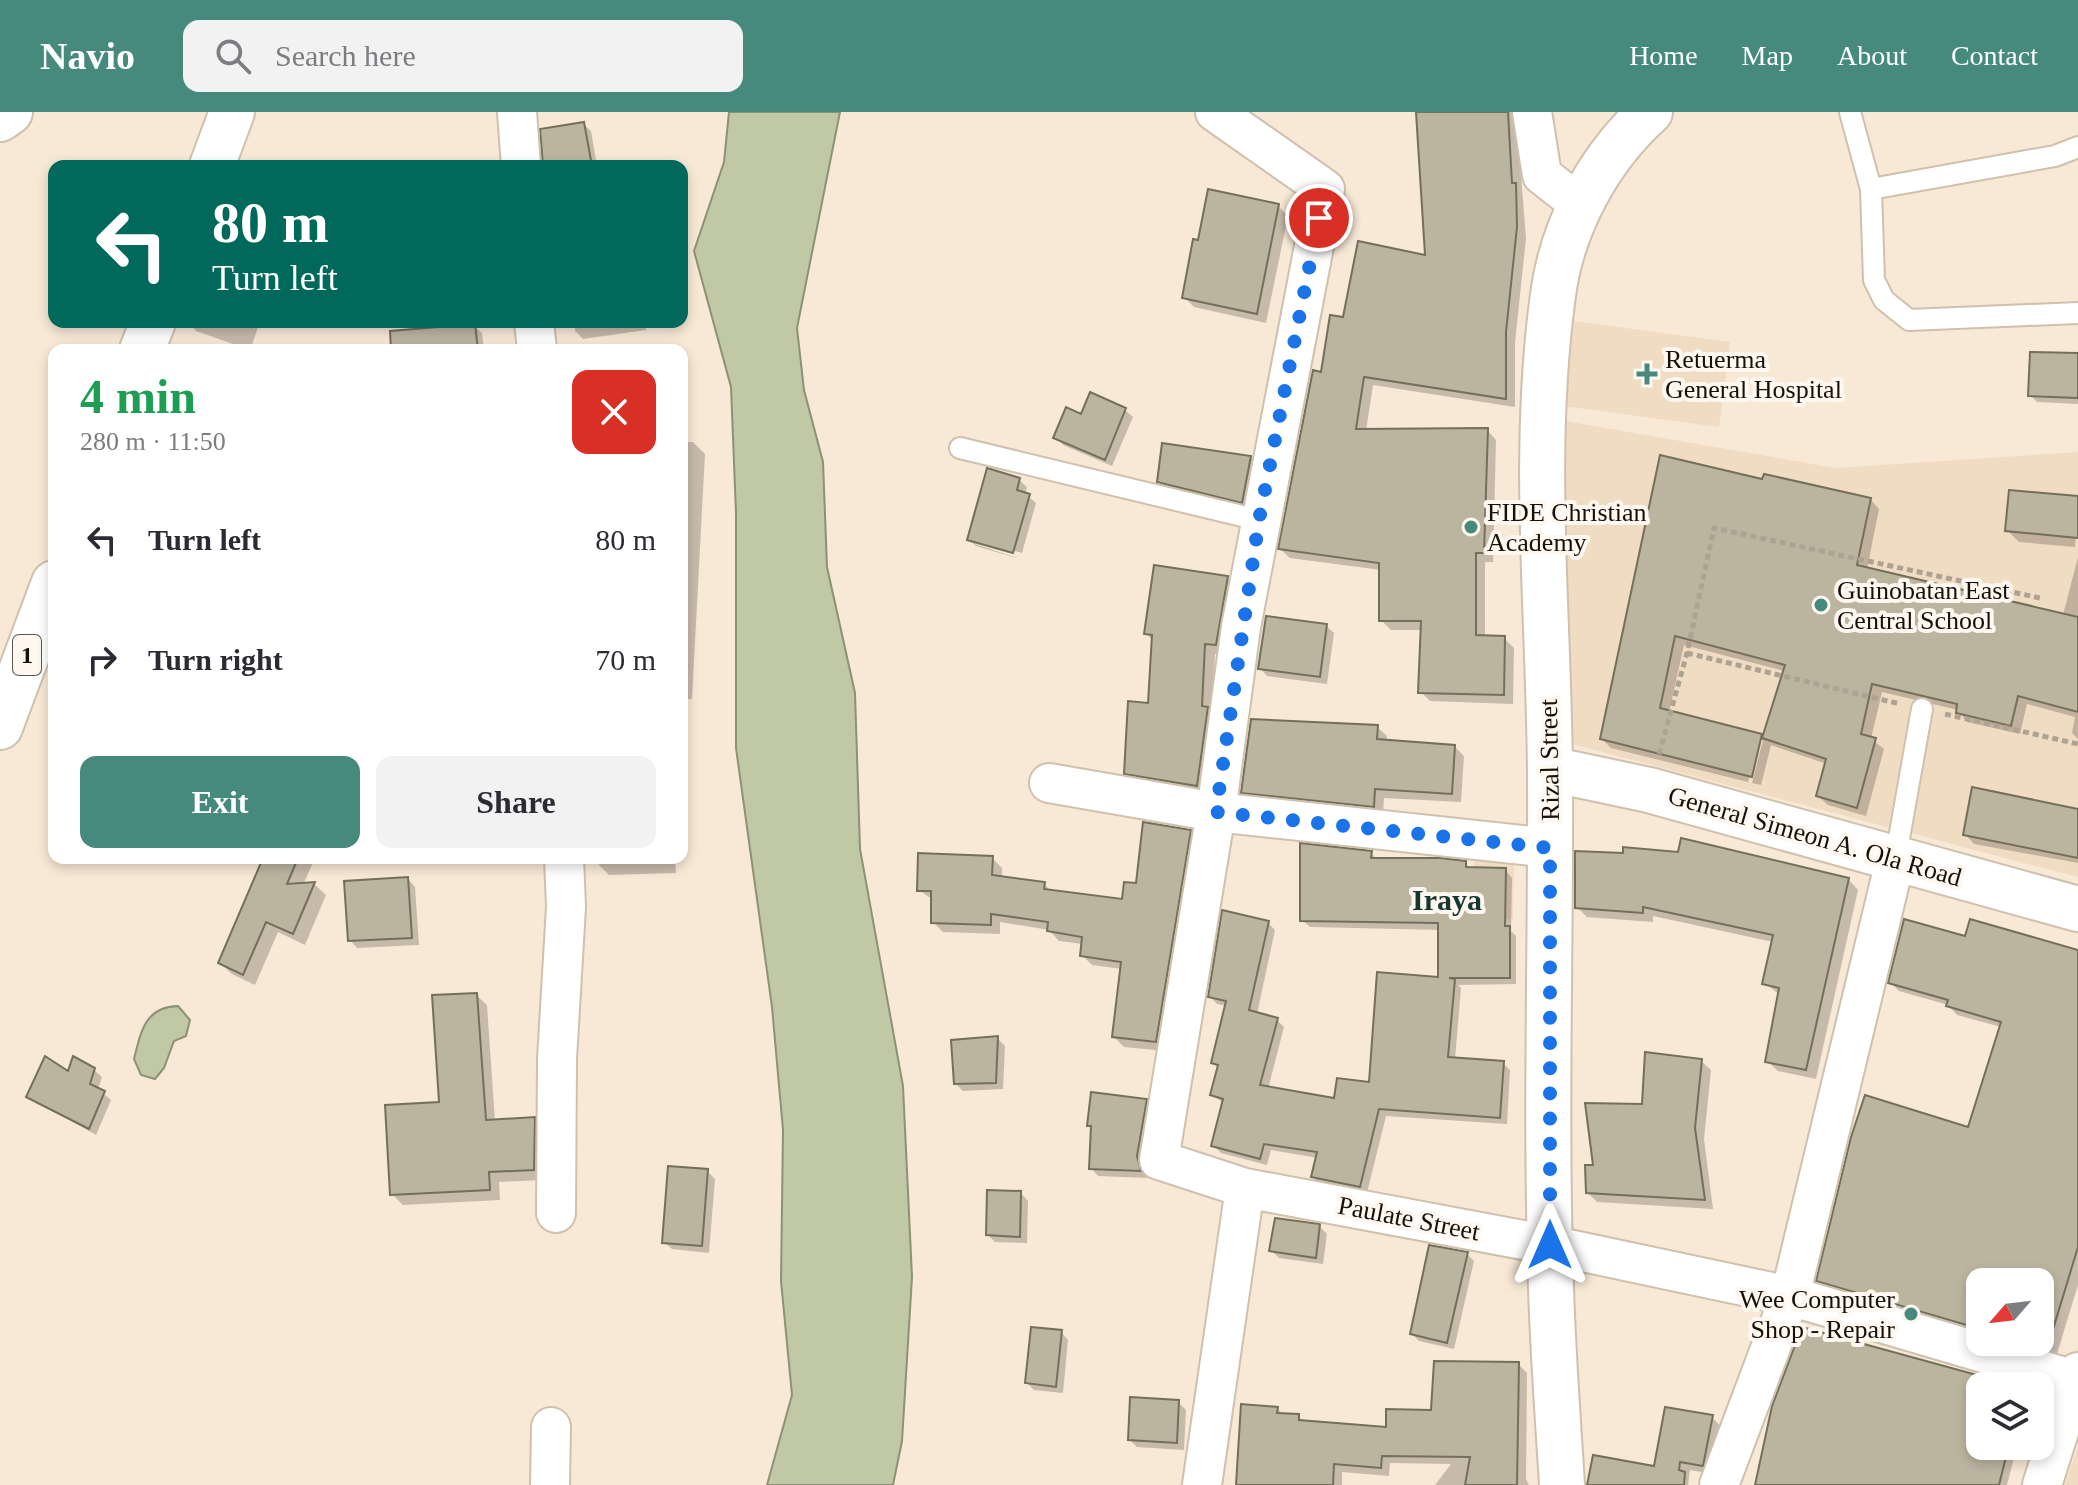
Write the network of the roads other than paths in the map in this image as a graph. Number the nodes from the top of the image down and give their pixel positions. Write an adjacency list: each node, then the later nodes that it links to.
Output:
1 (10, 112): 8 (main road)
2 (232, 112): 10 (main road)
3 (517, 112): 11 (street)
4 (1215, 112): 16 (street)
5 (1532, 112): 13 (street)
6 (1650, 112): 13 (main road, Rizal Street)
7 (1850, 112): 12 (lane)
8 (0, 119)
9 (2078, 147): 12 (lane)
10 (214, 160)
11 (521, 160)
12 (1871, 189): 14 (lane)
13 (1579, 204): 20 (main road, Rizal Street)
14 (2078, 313)
15 (960, 448): 16 (lane)
16 (1259, 520): 22 (street)
17 (48, 599): 19 (main road, 1)
18 (1922, 709): 24 (lane)
19 (0, 727)
20 (1550, 769): 23 (main road, Rizal Street); 24 (main road, General Simeon A. Ola Road)
21 (1049, 783): 22 (street)
22 (1216, 812): 23 (street); 27 (street, Paulate Street)
23 (1550, 848): 29 (main road, Rizal Street)
24 (1895, 861): 26 (main road, General Simeon A. Ola Road); 30 (street)
25 (564, 864): 28 (street)
26 (2078, 909)
27 (1245, 1188): 29 (street, Paulate Street); 34 (street)
28 (556, 1213)
29 (1550, 1245): 30 (street, Paulate Street); 35 (main road, Rizal Street)
30 (1790, 1296): 31 (street, Paulate Street); 36 (street)
31 (2077, 1377): 37 (street)
32 (551, 1427): 33 (street)
33 (550, 1485)
34 (1202, 1485)
35 (1562, 1485)
36 (1719, 1485)
37 (2042, 1485)

